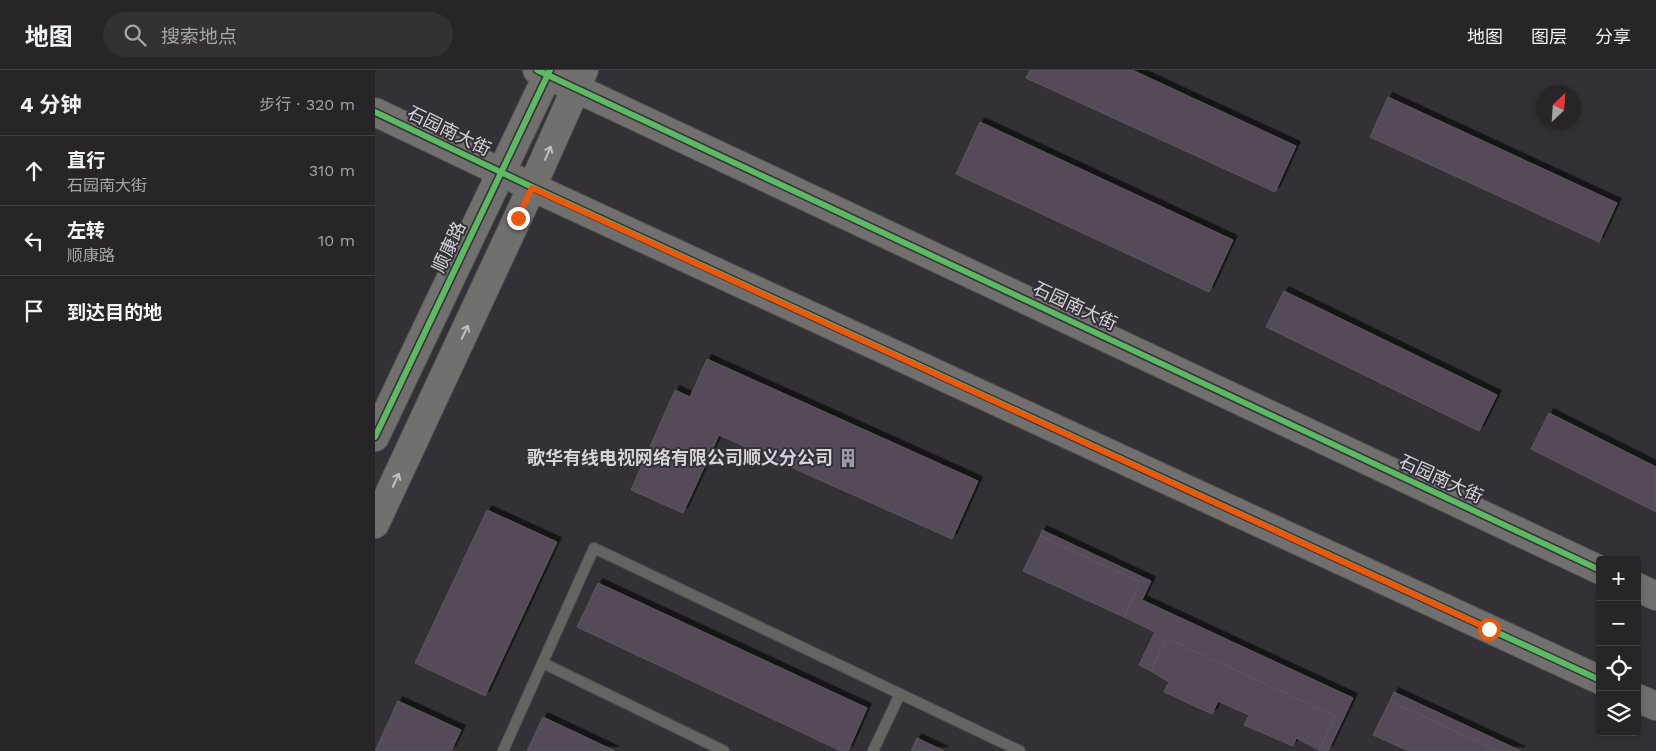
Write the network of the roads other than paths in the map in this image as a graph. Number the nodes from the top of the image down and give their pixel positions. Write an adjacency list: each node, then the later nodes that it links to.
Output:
1 (545, 72): 2 (main road, 石园南大街); 4 (main road, 顺康路)
2 (580, 79): 5 (main road, one-way to 2); 8 (main road, 石园南大街)
3 (375, 112): 4 (main road, 石园南大街)
4 (500, 173): 5 (main road, 石园南大街); 6 (main road, 顺康路)
5 (532, 188): 7 (main road, one-way to 5); 12 (main road, 石园南大街)
6 (375, 437)
7 (375, 524)
8 (1596, 568)
9 (1641, 589): 10 (main road)
10 (1656, 596)
11 (543, 663): 13 (lane); 16 (lane); 17 (lane)
12 (1596, 678)
13 (900, 694): 18 (lane); 19 (lane)
14 (1641, 700): 15 (main road)
15 (1656, 706)
16 (503, 751)
17 (725, 751)
18 (873, 751)
19 (1020, 751)

